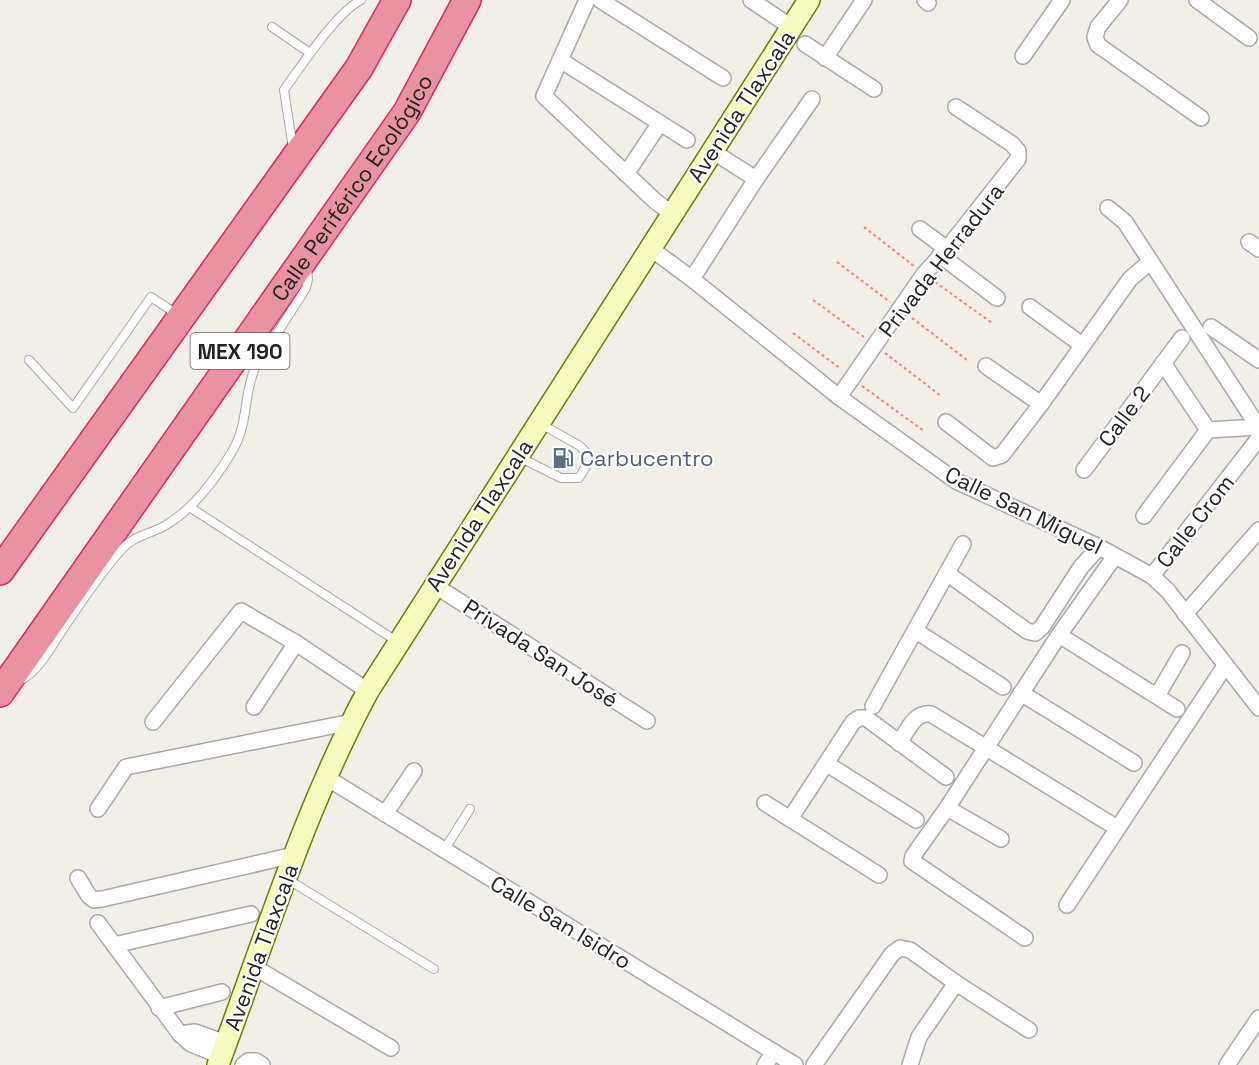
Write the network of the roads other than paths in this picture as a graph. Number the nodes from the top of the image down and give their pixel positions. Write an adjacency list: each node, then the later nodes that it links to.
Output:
1 (361, 0): 12 (lane)
2 (396, 0): 29 (highway, MEX 190)
3 (467, 0): 37 (highway, Calle Periférico Ecológico / MEX 190)
4 (586, 0): 20 (street)
5 (600, 0): 21 (street)
6 (751, 0): 14 (street)
7 (808, 0): 14 (street, Avenida Tlaxcala)
8 (864, 0): 19 (street)
9 (1062, 0): 18 (street)
10 (1120, 0): 25 (street)
11 (1197, 0): 15 (street)
12 (351, 3): 17 (lane)
13 (272, 27): 17 (lane)
14 (791, 27): 28 (street, Avenida Tlaxcala)
15 (1249, 38)
16 (805, 44): 19 (street)
17 (310, 53): 29 (lane)
18 (1023, 56)
19 (825, 58): 22 (street)
20 (560, 60): 26 (street); 30 (street)
21 (723, 78)
22 (874, 89)
23 (812, 99): 31 (street)
24 (956, 107): 36 (street, Privada Herradura)
25 (1201, 118)
26 (660, 123): 27 (street); 30 (street)
27 (687, 140)
28 (719, 155): 31 (street); 33 (street, Avenida Tlaxcala)
29 (295, 160): 42 (highway, MEX 190)
30 (626, 174): 33 (street)
31 (756, 179): 39 (street)
32 (1108, 208): 38 (street)
33 (672, 214): 35 (street, Avenida Tlaxcala)
34 (920, 229): 36 (street)
35 (650, 248): 39 (street, Calle San Miguel); 53 (street, Avenida Tlaxcala)
36 (944, 252): 40 (street); 50 (street, Privada Herradura)
37 (307, 256): 58 (lane); 77 (highway, Calle Periférico Ecológico / MEX 190)
38 (1150, 262): 45 (street); 55 (street)
39 (692, 279): 50 (street, Calle San Miguel)
40 (997, 298)
41 (1030, 307): 45 (street)
42 (182, 318): 46 (lane); 64 (highway, MEX 190)
43 (1211, 327): 47 (street)
44 (1182, 338): 48 (street, Calle 2)
45 (1082, 345): 51 (street)
46 (29, 360)
47 (1259, 360)
48 (1163, 363): 54 (street, Calle 2); 57 (street, Calle 2)
49 (986, 366): 51 (street)
50 (839, 397): 62 (street, Calle San Miguel)
51 (1041, 404): 52 (street)
52 (946, 422)
53 (538, 423): 56 (street, Avenida Tlaxcala); 56 (lane)
54 (1208, 430): 55 (street); 59 (street)
55 (1259, 431): 66 (street, Calle Crom)
56 (517, 456): 67 (street, Avenida Tlaxcala)
57 (1084, 470)
58 (191, 508): 71 (lane); 77 (lane)
59 (1144, 516)
60 (1259, 530): 68 (street)
61 (963, 544): 65 (street)
62 (1099, 547): 63 (street, Calle San Miguel); 65 (street)
63 (1115, 556): 66 (street, Calle San Miguel); 70 (street)
64 (0, 572)
65 (948, 574): 69 (street)
66 (1152, 576): 68 (street, Calle San Miguel)
67 (434, 585): 71 (street, Avenida Tlaxcala); 84 (street, Privada San José)
68 (1185, 614): 74 (street, Calle San Miguel)
69 (916, 631): 76 (street); 83 (street)
70 (1059, 635): 78 (street); 79 (street)
71 (398, 642): 75 (street, Avenida Tlaxcala)
72 (296, 643): 75 (street); 80 (street); 85 (street)
73 (1182, 652): 79 (street)
74 (1225, 666): 81 (street, Calle San Miguel); 107 (street)
75 (362, 687): 86 (street, Avenida Tlaxcala)
76 (1003, 687)
77 (3, 689)
78 (1021, 693): 88 (street); 89 (street)
79 (1156, 696): 82 (street)
80 (254, 706)
81 (1259, 708)
82 (1177, 710)
83 (870, 712): 87 (street); 90 (street)
84 (647, 721)
85 (153, 722)
86 (346, 723): 93 (street, Avenida Tlaxcala); 97 (street)
87 (900, 743): 88 (street); 92 (street)
88 (986, 748): 96 (street); 101 (street)
89 (1134, 763)
90 (827, 764): 99 (street); 100 (street)
91 (414, 771): 98 (street)
92 (946, 777)
93 (327, 778): 98 (street, Calle San Isidro); 104 (street, Avenida Tlaxcala)
94 (765, 803): 99 (street)
95 (470, 808): 103 (lane)
96 (947, 808): 102 (street); 110 (street)
97 (98, 809)
98 (385, 814): 103 (street, Calle San Isidro)
99 (790, 819): 105 (street)
100 (916, 820)
101 (1109, 823)
102 (1001, 839)
103 (444, 850): 120 (street, Calle San Isidro)
104 (287, 864): 106 (street); 112 (street, Avenida Tlaxcala); 113 (lane)
105 (879, 875)
106 (78, 878)
107 (1066, 905)
108 (251, 914): 111 (street)
109 (98, 923): 111 (street)
110 (1025, 938)
111 (114, 945): 116 (street)
112 (254, 967): 119 (street); 121 (street, Avenida Tlaxcala)
113 (434, 969)
114 (956, 983): 118 (street); 126 (street); 127 (street)
115 (222, 992): 116 (street)
116 (159, 1008): 121 (street)
117 (1259, 1018): 128 (street)
118 (1029, 1030)
119 (391, 1048)
120 (774, 1052): 124 (street); 125 (street, Calle San Isidro)
121 (222, 1055)
122 (243, 1065): 123 (street)
123 (262, 1065)
124 (765, 1065)
125 (795, 1065)
126 (814, 1065)
127 (910, 1065)
128 (1227, 1065)

